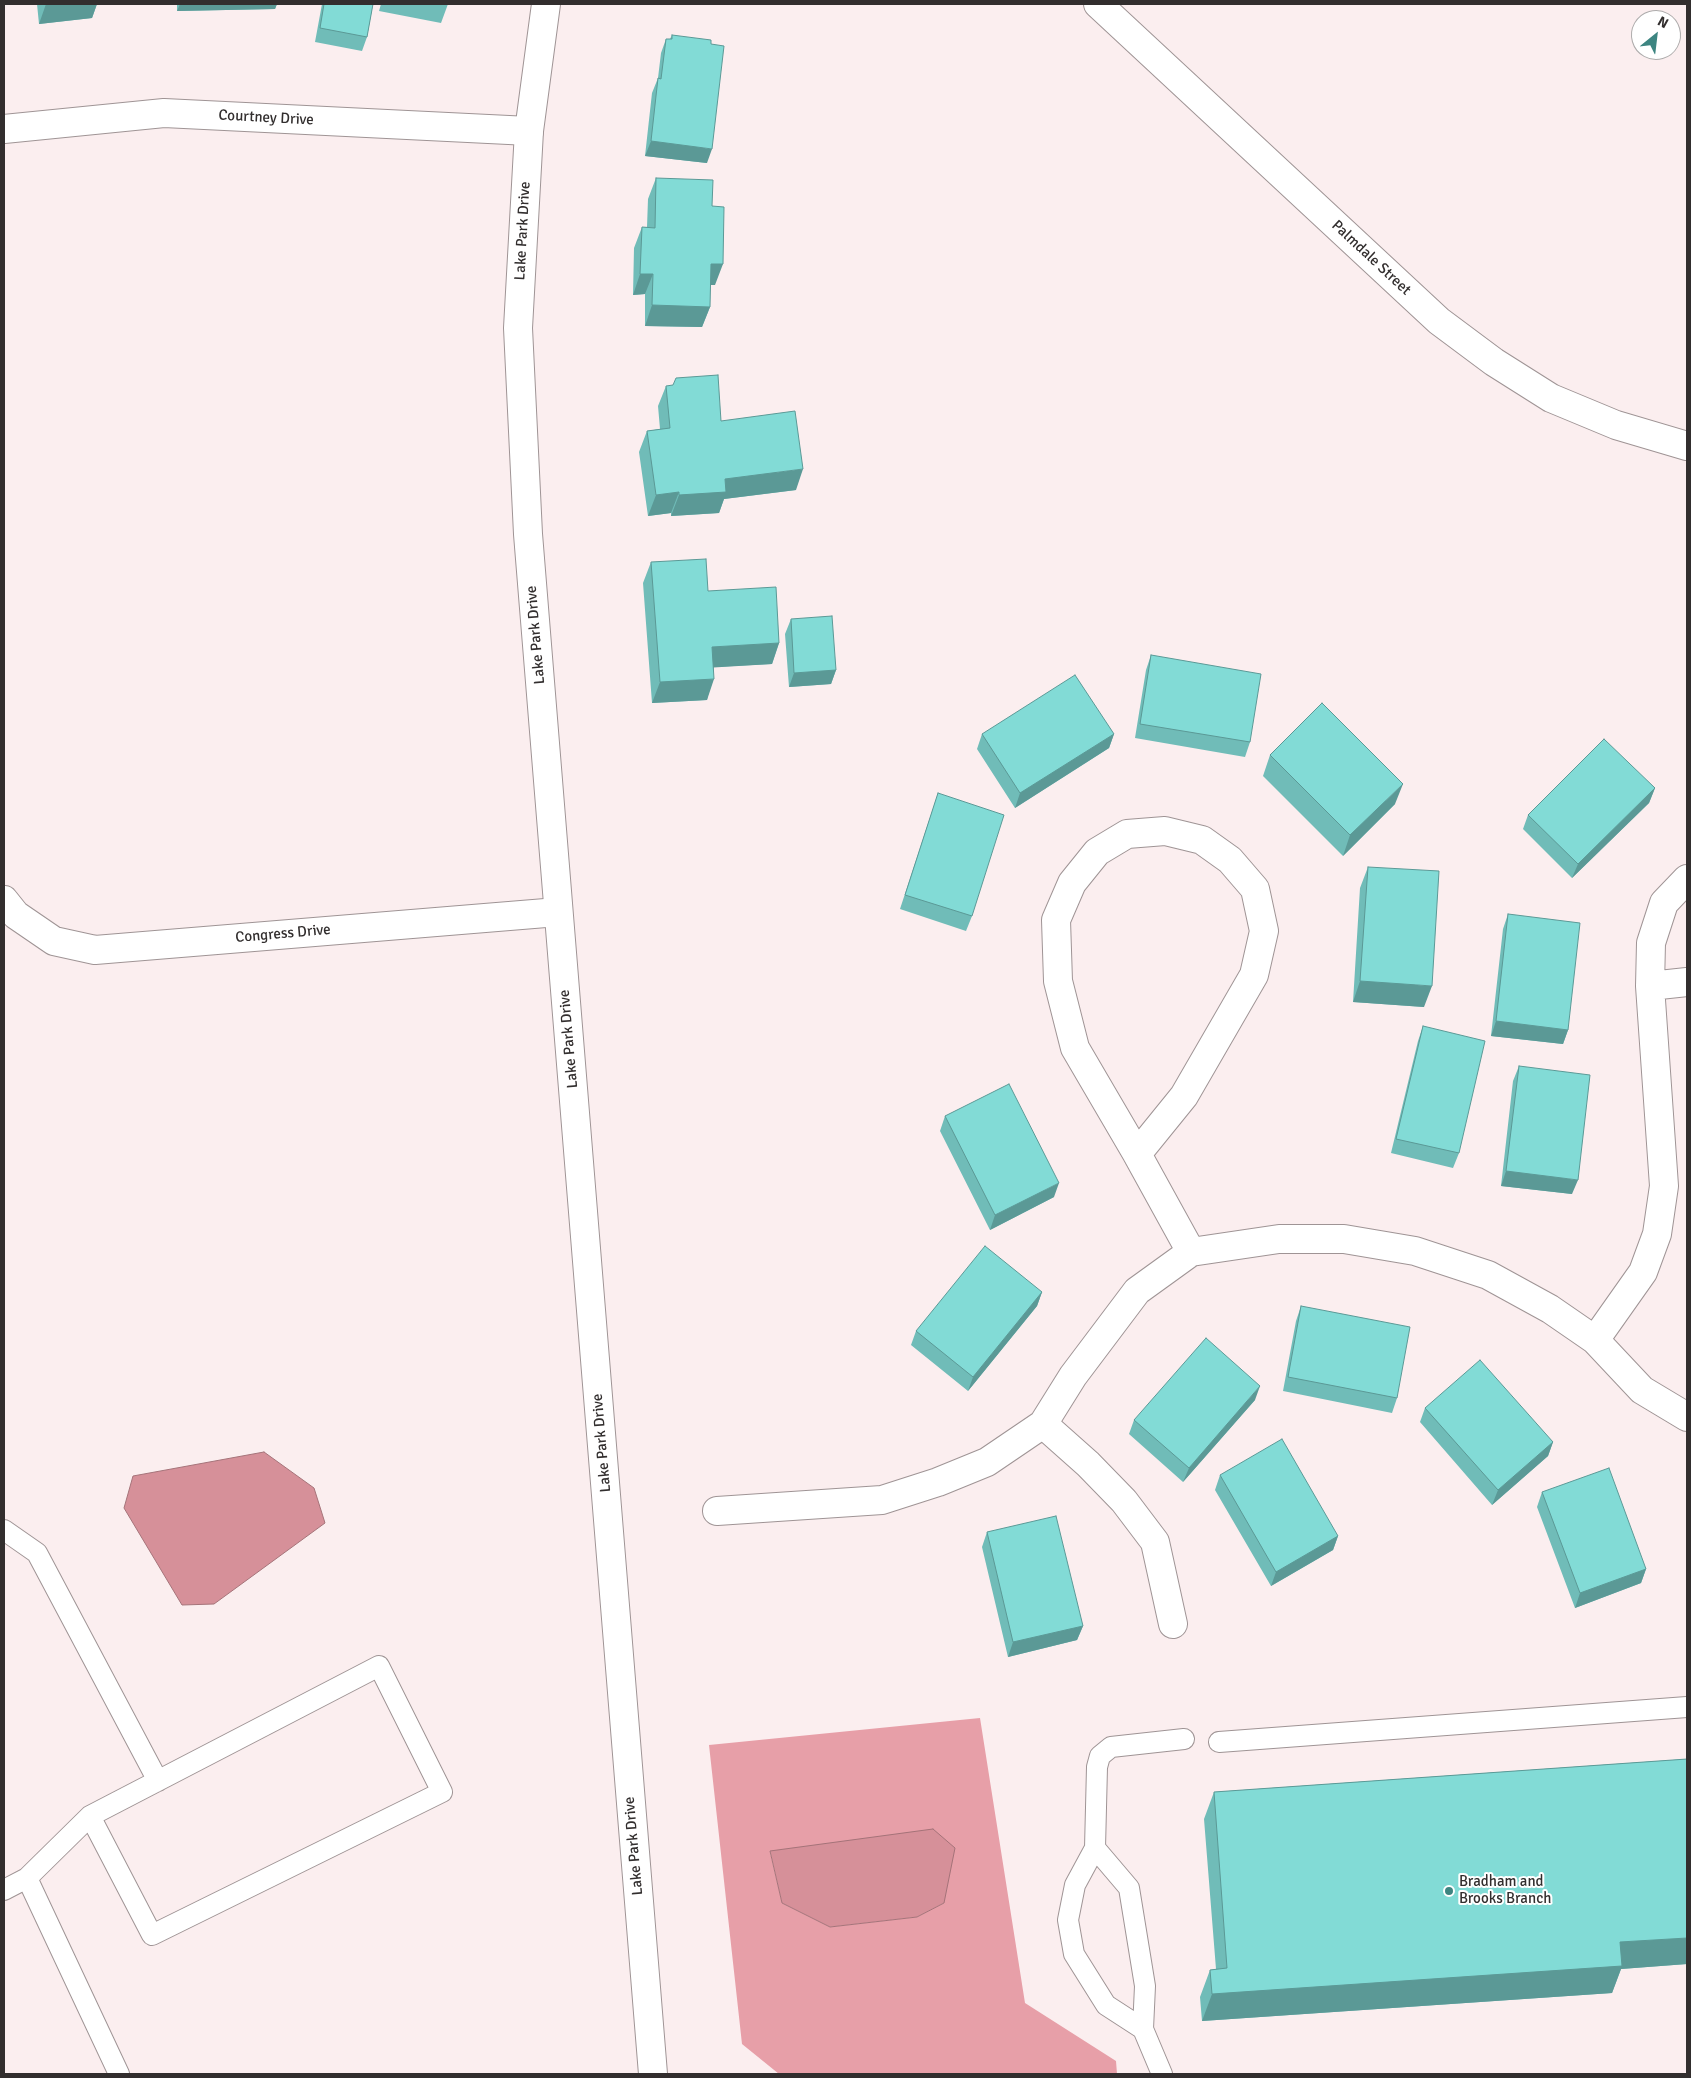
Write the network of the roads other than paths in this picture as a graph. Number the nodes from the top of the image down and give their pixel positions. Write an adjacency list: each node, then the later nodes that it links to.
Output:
1 (546, 4): 4 (street, Lake Park Drive)
2 (1098, 4): 5 (street, Palmdale Street)
3 (4, 129): 4 (street, Courtney Drive)
4 (529, 131): 8 (street, Lake Park Drive)
5 (1687, 446)
6 (1687, 878): 10 (street)
7 (10, 908): 8 (street, Congress Drive)
8 (558, 912): 29 (street, Lake Park Drive)
9 (1687, 982): 10 (street)
10 (1650, 986): 13 (street)
11 (1137, 1154): 11 (street); 12 (street)
12 (1190, 1252): 13 (street); 15 (street)
13 (1595, 1340): 14 (street)
14 (1687, 1417)
15 (1044, 1424): 16 (street); 18 (street)
16 (717, 1510)
17 (4, 1530): 22 (lane)
18 (1173, 1624)
19 (1687, 1707): 21 (lane)
20 (1184, 1739): 24 (lane)
21 (1219, 1742)
22 (158, 1781): 23 (lane); 23 (lane)
23 (90, 1816): 25 (lane)
24 (1095, 1848): 27 (lane); 27 (lane)
25 (27, 1878): 26 (lane); 28 (lane)
26 (4, 1890)
27 (1143, 2029): 30 (lane)
28 (119, 2074)
29 (653, 2074)
30 (1162, 2074)

